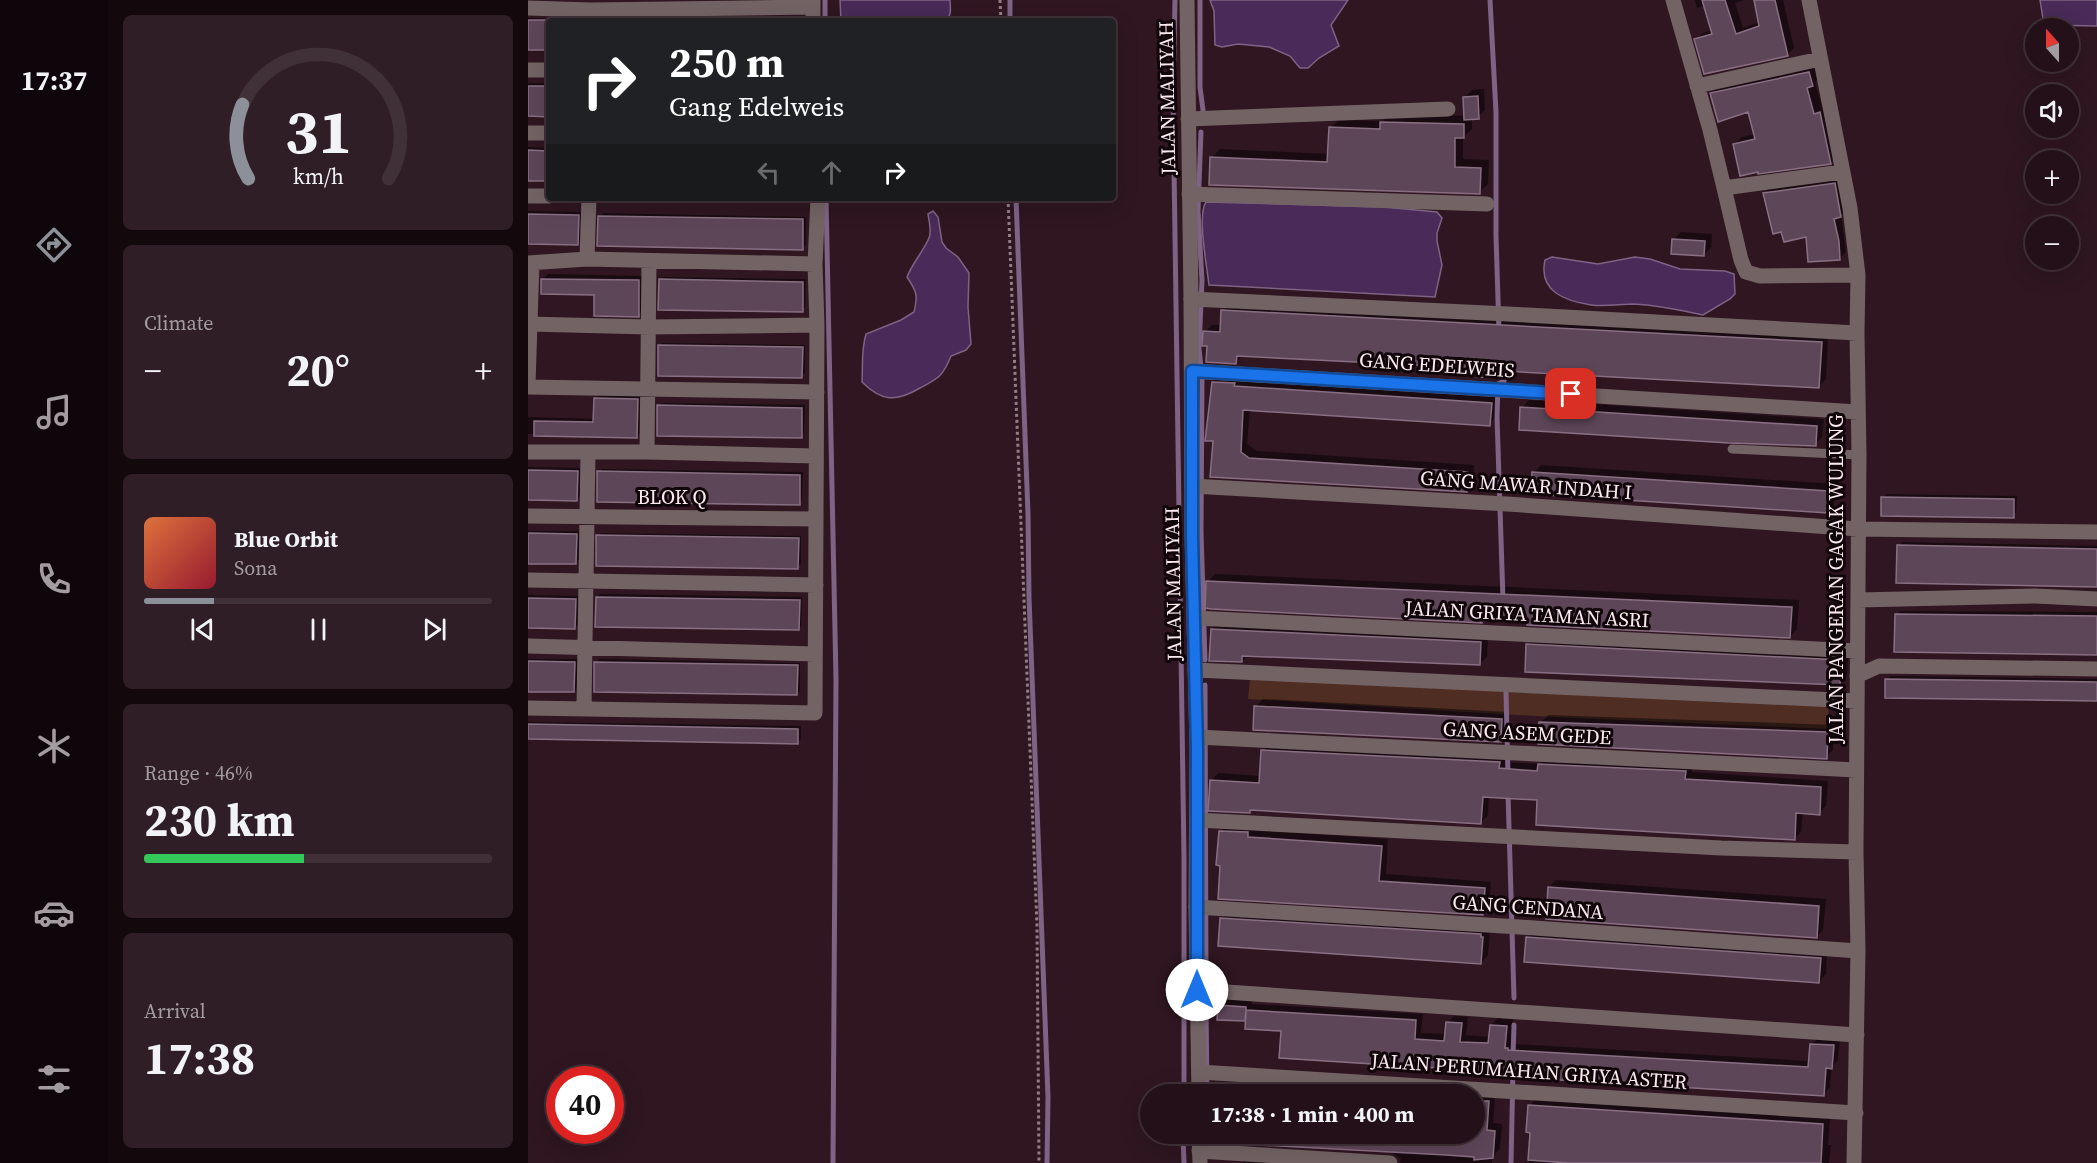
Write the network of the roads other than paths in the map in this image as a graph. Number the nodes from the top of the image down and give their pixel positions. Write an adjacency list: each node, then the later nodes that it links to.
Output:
1 (1187, 0): 12 (street, JALAN MALIYAH)
2 (1673, 0): 10 (street)
3 (1809, 0): 7 (street, JALAN PANGERAN GAGAK WULUNG)
4 (528, 8): 6 (street)
5 (813, 9): 6 (street)
6 (591, 16)
7 (1820, 59): 10 (street); 15 (street, JALAN PANGERAN GAGAK WULUNG)
8 (528, 70): 9 (street)
9 (546, 70)
10 (1697, 86): 16 (street)
11 (1448, 109): 12 (street)
12 (1188, 119): 17 (street, JALAN MALIYAH)
13 (528, 133): 14 (street)
14 (546, 133)
15 (1842, 172): 16 (street); 27 (street, JALAN PANGERAN GAGAK WULUNG)
16 (1724, 188): 27 (street)
17 (1197, 194): 22 (street); 28 (street, JALAN MALIYAH)
18 (528, 196): 19 (street)
19 (546, 196)
20 (589, 201): 23 (street)
21 (818, 201): 26 (street)
22 (1487, 204)
23 (587, 260): 24 (street); 25 (street)
24 (649, 262): 26 (street); 31 (street)
25 (530, 263): 29 (street)
26 (815, 264): 30 (street)
27 (1858, 275): 32 (street, JALAN PANGERAN GAGAK WULUNG)
28 (1200, 299): 32 (street); 33 (street, JALAN MALIYAH)
29 (529, 324): 31 (street); 34 (street)
30 (817, 325): 31 (street); 36 (street)
31 (649, 327): 35 (street)
32 (1857, 333): 37 (street, JALAN PANGERAN GAGAK WULUNG)
33 (1198, 371): 37 (street, GANG EDELWEIS); 44 (street, JALAN MALIYAH)
34 (528, 386): 35 (street)
35 (647, 390): 36 (street); 41 (street)
36 (817, 392): 43 (street)
37 (1858, 412): 42 (street, JALAN PANGERAN GAGAK WULUNG)
38 (1732, 449): 42 (lane)
39 (528, 452): 40 (street)
40 (588, 452): 41 (street); 46 (street)
41 (647, 452): 43 (street)
42 (1859, 455): 48 (street, JALAN PANGERAN GAGAK WULUNG)
43 (816, 456): 47 (street)
44 (1199, 486): 48 (street, GANG MAWAR INDAH I); 55 (street, JALAN MALIYAH)
45 (528, 516): 46 (street, BLOK Q)
46 (585, 518): 47 (street, BLOK Q); 51 (street)
47 (816, 519): 52 (street)
48 (1858, 530): 49 (street, GANG MAWAR INDAH I); 54 (street, JALAN PANGERAN GAGAK WULUNG)
49 (2097, 532)
50 (528, 580): 51 (street)
51 (586, 581): 52 (street); 57 (street)
52 (816, 585): 59 (street)
53 (2097, 599): 54 (street)
54 (1858, 600): 58 (street, JALAN PANGERAN GAGAK WULUNG)
55 (1201, 618): 58 (street, JALAN GRIYA TAMAN ASRI); 61 (street, JALAN MALIYAH)
56 (528, 646): 57 (street)
57 (586, 648): 59 (street); 65 (street)
58 (1857, 651): 62 (street, JALAN PANGERAN GAGAK WULUNG)
59 (815, 654): 65 (street)
60 (2097, 669): 62 (street)
61 (1202, 670): 63 (street); 66 (street, JALAN MALIYAH)
62 (1857, 676): 63 (street, JALAN PANGERAN GAGAK WULUNG)
63 (1857, 701): 67 (street, JALAN PANGERAN GAGAK WULUNG)
64 (528, 708): 65 (street)
65 (585, 708)
66 (1203, 742): 67 (street, GANG ASEM GEDE); 68 (street, JALAN MALIYAH)
67 (1856, 775): 69 (street, JALAN PANGERAN GAGAK WULUNG)
68 (1203, 820): 69 (street); 70 (street, JALAN MALIYAH)
69 (1856, 852): 71 (street, JALAN PANGERAN GAGAK WULUNG)
70 (1202, 908): 71 (street, GANG CENDANA); 72 (street, JALAN MALIYAH)
71 (1858, 951): 73 (street, JALAN PANGERAN GAGAK WULUNG)
72 (1197, 990): 73 (street); 74 (street, JALAN MALIYAH)
73 (1857, 1035): 76 (street, JALAN PANGERAN GAGAK WULUNG)
74 (1206, 1072): 75 (street, JALAN MALIYAH); 76 (street, JALAN PERUMAHAN GRIYA ASTER)
75 (1202, 1084)
76 (1856, 1113): 79 (street, JALAN PANGERAN GAGAK WULUNG)
77 (1205, 1154): 78 (street)
78 (1390, 1163)
79 (1854, 1163)

